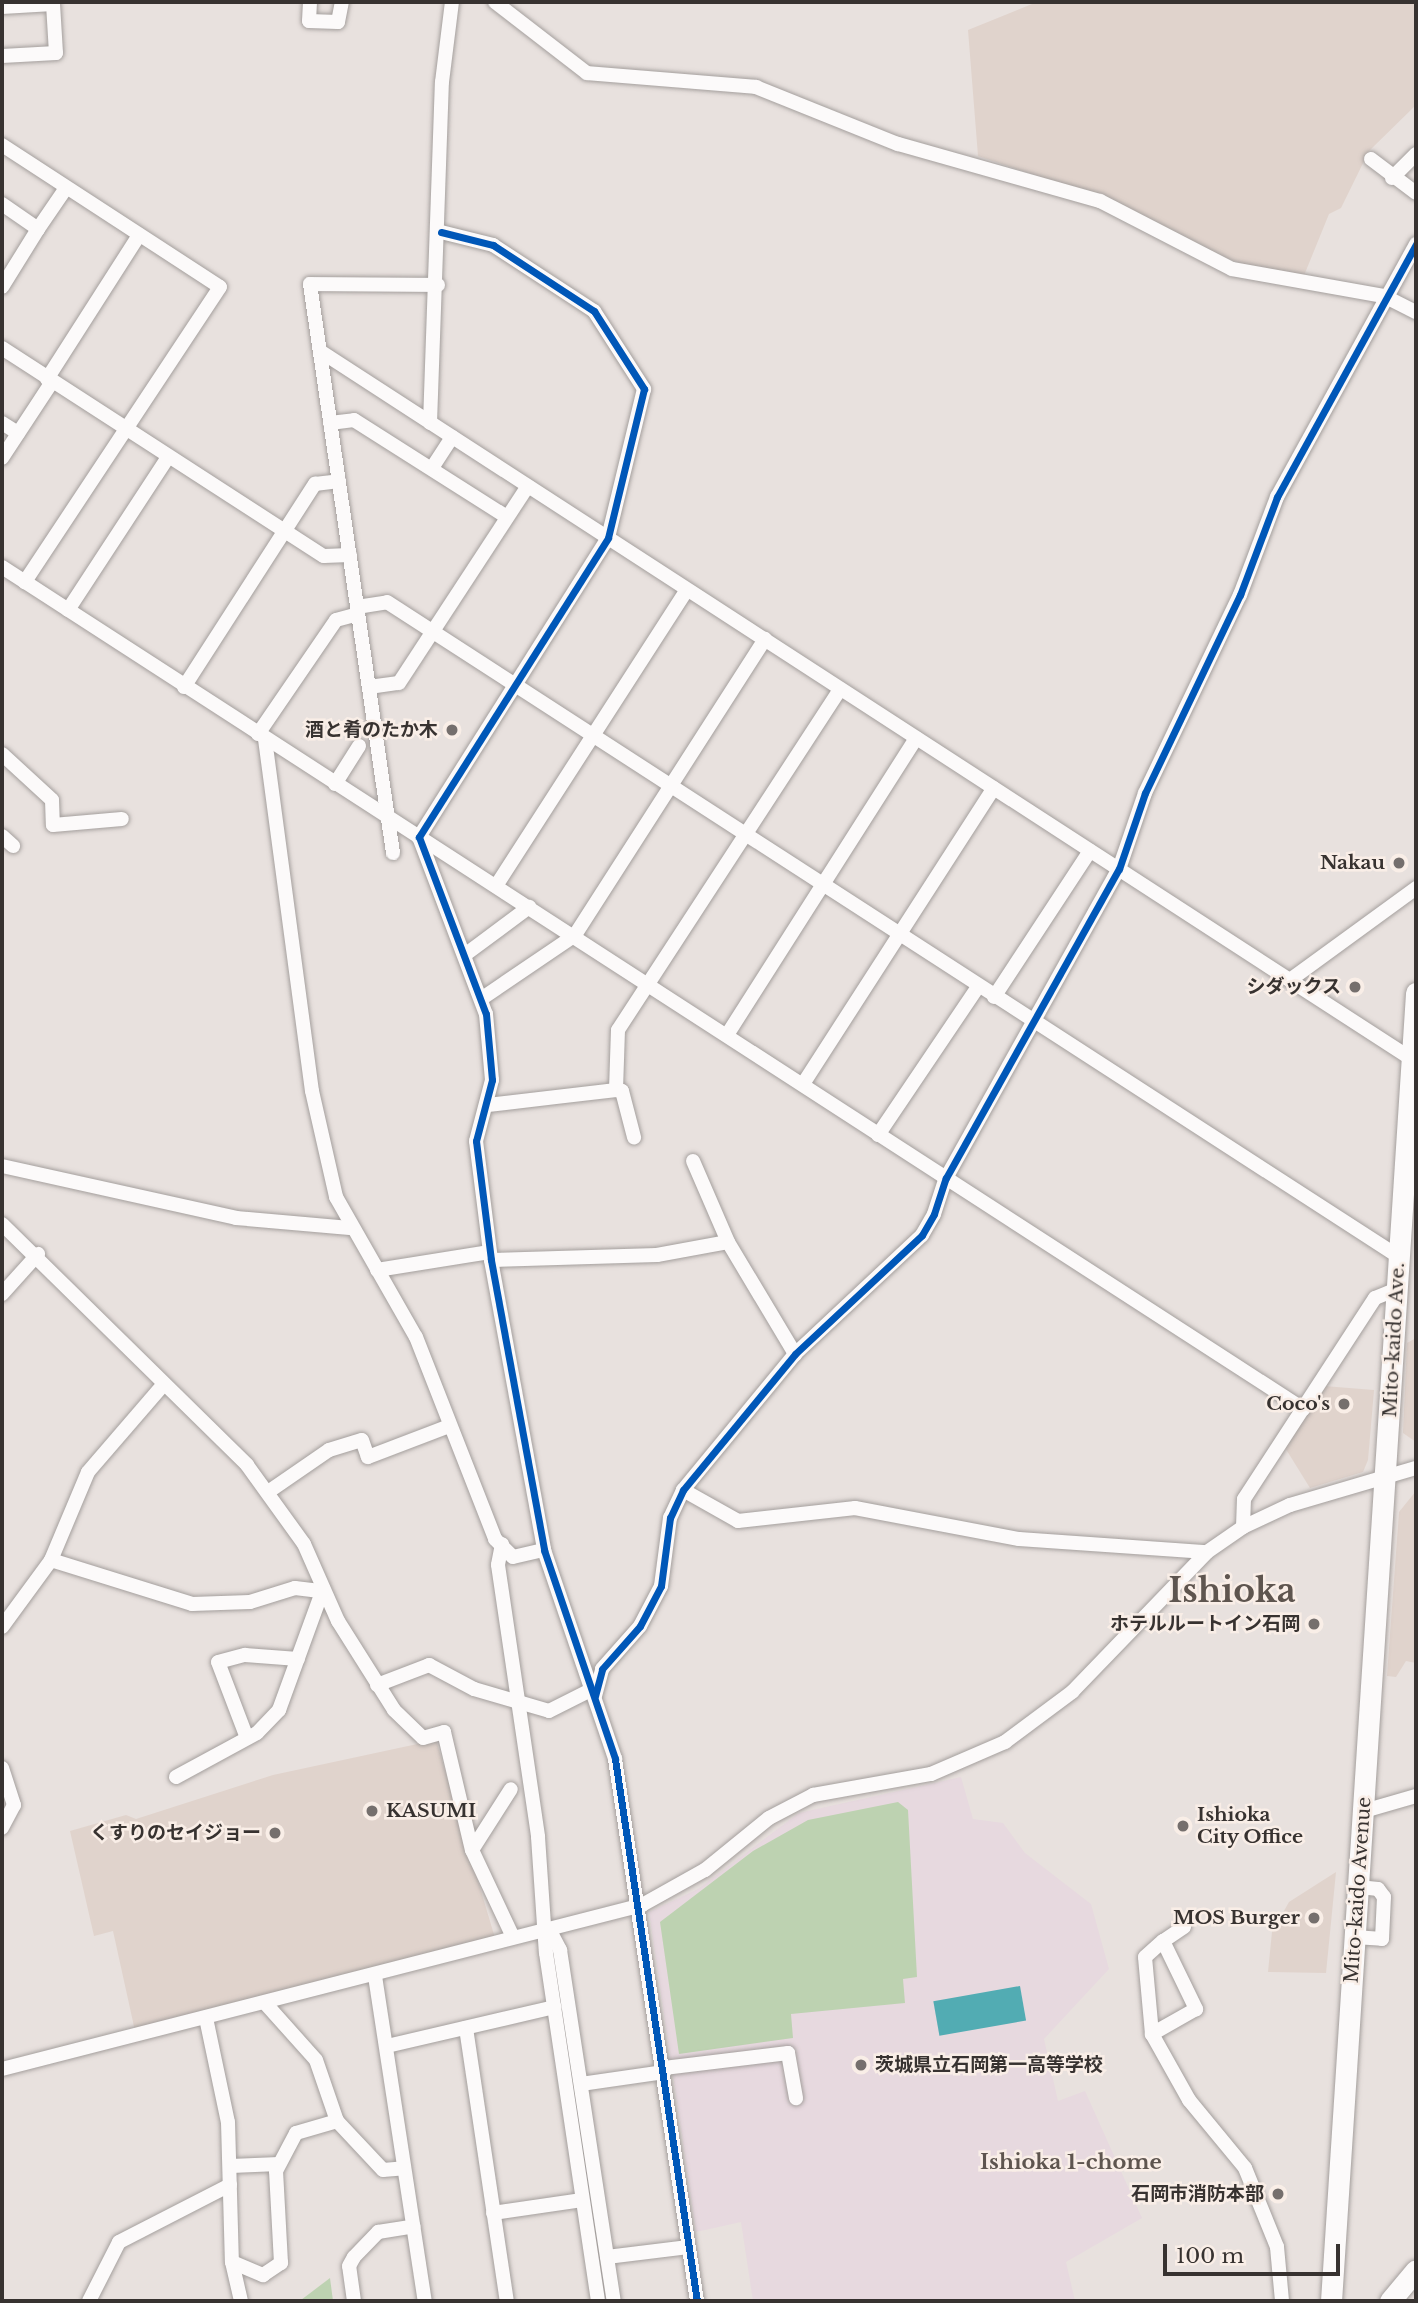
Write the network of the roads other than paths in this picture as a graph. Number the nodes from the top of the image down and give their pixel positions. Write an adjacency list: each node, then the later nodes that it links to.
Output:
1 (310, 2): 2 (street)
2 (342, 2)
3 (452, 2): 15 (street)
4 (495, 2): 20 (street)
5 (2, 7): 6 (street)
6 (2, 56)
7 (2, 145): 11 (street)
8 (1416, 154): 10 (street)
9 (1371, 159): 10 (street)
10 (1392, 178): 12 (street)
11 (66, 188): 14 (street); 16 (street)
12 (1416, 194)
13 (2, 204): 14 (street)
14 (38, 229): 19 (street)
15 (441, 232): 18 (street); 38 (street)
16 (139, 235): 24 (street); 28 (street)
17 (1416, 244): 20 (street)
18 (438, 285): 23 (street); 25 (street)
19 (2, 287)
20 (1384, 296): 21 (street); 65 (street)
21 (1416, 312)
22 (2, 348): 24 (street)
23 (320, 351): 25 (street); 27 (street)
24 (49, 380): 28 (street); 29 (street)
25 (430, 422): 30 (street)
26 (2, 423): 29 (street)
27 (330, 423): 33 (street); 34 (street)
28 (126, 430): 31 (street); 41 (street)
29 (18, 433): 32 (street)
30 (452, 437): 33 (street); 35 (street)
31 (168, 457): 37 (street); 43 (street)
32 (2, 458)
33 (432, 468): 36 (street)
34 (339, 481): 37 (street); 39 (street)
35 (528, 486): 36 (street); 38 (street)
36 (507, 517): 45 (street)
37 (284, 531): 39 (street); 48 (street)
38 (608, 538): 42 (street); 47 (street)
39 (349, 555): 44 (street)
40 (2, 566): 41 (street)
41 (24, 582): 43 (street)
42 (687, 590): 46 (street); 51 (street)
43 (68, 610): 48 (street)
44 (358, 611): 45 (street); 49 (street); 52 (street)
45 (433, 630): 47 (street); 49 (street)
46 (765, 639): 50 (street); 57 (street)
47 (513, 683): 51 (street); 62 (street)
48 (184, 687): 52 (street)
49 (369, 688): 59 (street)
50 (840, 689): 53 (street); 61 (street)
51 (594, 734): 57 (street); 67 (street)
52 (261, 736): 56 (street); 91 (street)
53 (916, 738): 58 (street); 66 (street)
54 (359, 746): 56 (street)
55 (2, 754): 60 (street)
56 (335, 784): 59 (street)
57 (670, 785): 61 (street); 70 (street)
58 (994, 789): 63 (street); 71 (street)
59 (388, 818): 62 (street); 64 (street)
60 (122, 819)
61 (748, 836): 66 (street); 74 (street)
62 (419, 837): 67 (street); 72 (street)
63 (1090, 851): 65 (street); 77 (street)
64 (393, 853)
65 (1119, 869): 73 (street); 79 (street)
66 (825, 885): 71 (street); 80 (street)
67 (496, 886): 69 (street)
68 (1416, 888): 73 (street)
69 (529, 907): 70 (street); 72 (street)
70 (575, 935): 74 (street); 78 (street)
71 (902, 935): 75 (street); 82 (street)
72 (466, 954): 78 (street)
73 (1290, 980): 81 (street)
74 (648, 982): 80 (street); 83 (street)
75 (978, 987): 77 (street); 85 (street)
76 (1416, 993): 81 (highway, Mito-kaido Ave.)
77 (993, 998): 79 (street)
78 (481, 999): 84 (street)
79 (1032, 1023): 89 (street); 96 (street)
80 (727, 1035): 82 (street)
81 (1414, 1061): 92 (highway, Mito-kaido Ave.)
82 (803, 1084): 85 (street)
83 (616, 1090): 84 (street); 86 (street)
84 (488, 1105): 95 (street)
85 (878, 1135): 89 (street)
86 (634, 1136)
87 (693, 1161): 93 (street)
88 (2, 1166): 91 (street)
89 (946, 1178): 100 (street); 102 (street)
90 (2, 1224): 94 (street)
91 (350, 1228): 97 (street)
92 (1408, 1229): 96 (highway, Mito-kaido Ave.)
93 (728, 1242): 95 (street); 100 (street)
94 (38, 1254): 99 (street); 101 (street)
95 (491, 1256): 97 (street); 110 (street)
96 (1399, 1256): 98 (highway, Mito-kaido Ave.)
97 (377, 1270): 103 (street)
98 (1397, 1289): 102 (street); 105 (highway, Mito-kaido Ave.)
99 (2, 1294)
100 (795, 1354): 106 (street)
101 (163, 1385): 107 (street); 112 (street)
102 (1303, 1409): 108 (street)
103 (449, 1426): 107 (street); 109 (street)
104 (1416, 1468): 105 (street)
105 (1387, 1478): 108 (street); 124 (highway, Mito-kaido Avenue)
106 (683, 1490): 111 (street); 117 (street)
107 (268, 1492): 113 (street)
108 (1243, 1527): 111 (street)
109 (502, 1544): 110 (street); 118 (street)
110 (544, 1550): 117 (street)
111 (1207, 1552): 127 (street)
112 (51, 1560): 113 (street); 114 (street)
113 (320, 1590): 115 (street); 116 (street)
114 (2, 1627)
115 (298, 1660): 119 (street); 119 (street)
116 (377, 1685): 118 (street); 126 (street)
117 (592, 1693): 118 (street); 127 (street)
118 (516, 1702): 129 (street)
119 (247, 1738): 121 (street)
120 (2, 1768): 125 (street)
121 (176, 1777)
122 (511, 1789): 126 (street)
123 (1416, 1796): 124 (street)
124 (1364, 1811): 164 (highway, Mito-kaido Avenue)
125 (2, 1828)
126 (472, 1850): 130 (street)
127 (642, 1905): 129 (street); 140 (street)
128 (1184, 1927): 131 (street)
129 (549, 1929): 130 (street); 134 (street); 141 (street)
130 (513, 1937): 132 (street)
131 (1163, 1941): 137 (street); 137 (street)
132 (375, 1976): 133 (street); 138 (street)
133 (265, 2003): 135 (street); 143 (street)
134 (555, 2007): 136 (street); 148 (street)
135 (206, 2018): 139 (street); 145 (street)
136 (466, 2028): 138 (street); 149 (street)
137 (1152, 2034): 163 (street)
138 (387, 2046): 146 (street)
139 (2, 2069)
140 (664, 2070): 141 (street); 142 (street); 151 (street)
141 (581, 2084): 152 (street)
142 (796, 2098)
143 (337, 2121): 144 (street); 146 (street)
144 (279, 2164): 145 (street); 153 (street)
145 (231, 2166): 147 (street)
146 (404, 2168): 150 (street)
147 (230, 2185): 153 (street); 155 (street)
148 (582, 2200): 149 (street); 160 (street)
149 (494, 2213): 159 (street)
150 (414, 2226): 157 (street); 158 (street)
151 (688, 2247): 152 (street); 162 (street)
152 (607, 2258): 161 (street)
153 (232, 2262): 156 (street)
154 (1416, 2270): 165 (highway)
155 (89, 2301)
156 (241, 2301)
157 (354, 2301)
158 (425, 2301)
159 (507, 2301)
160 (598, 2301)
161 (614, 2301)
162 (697, 2301)
163 (1282, 2301)
164 (1331, 2301)
165 (1390, 2301)

